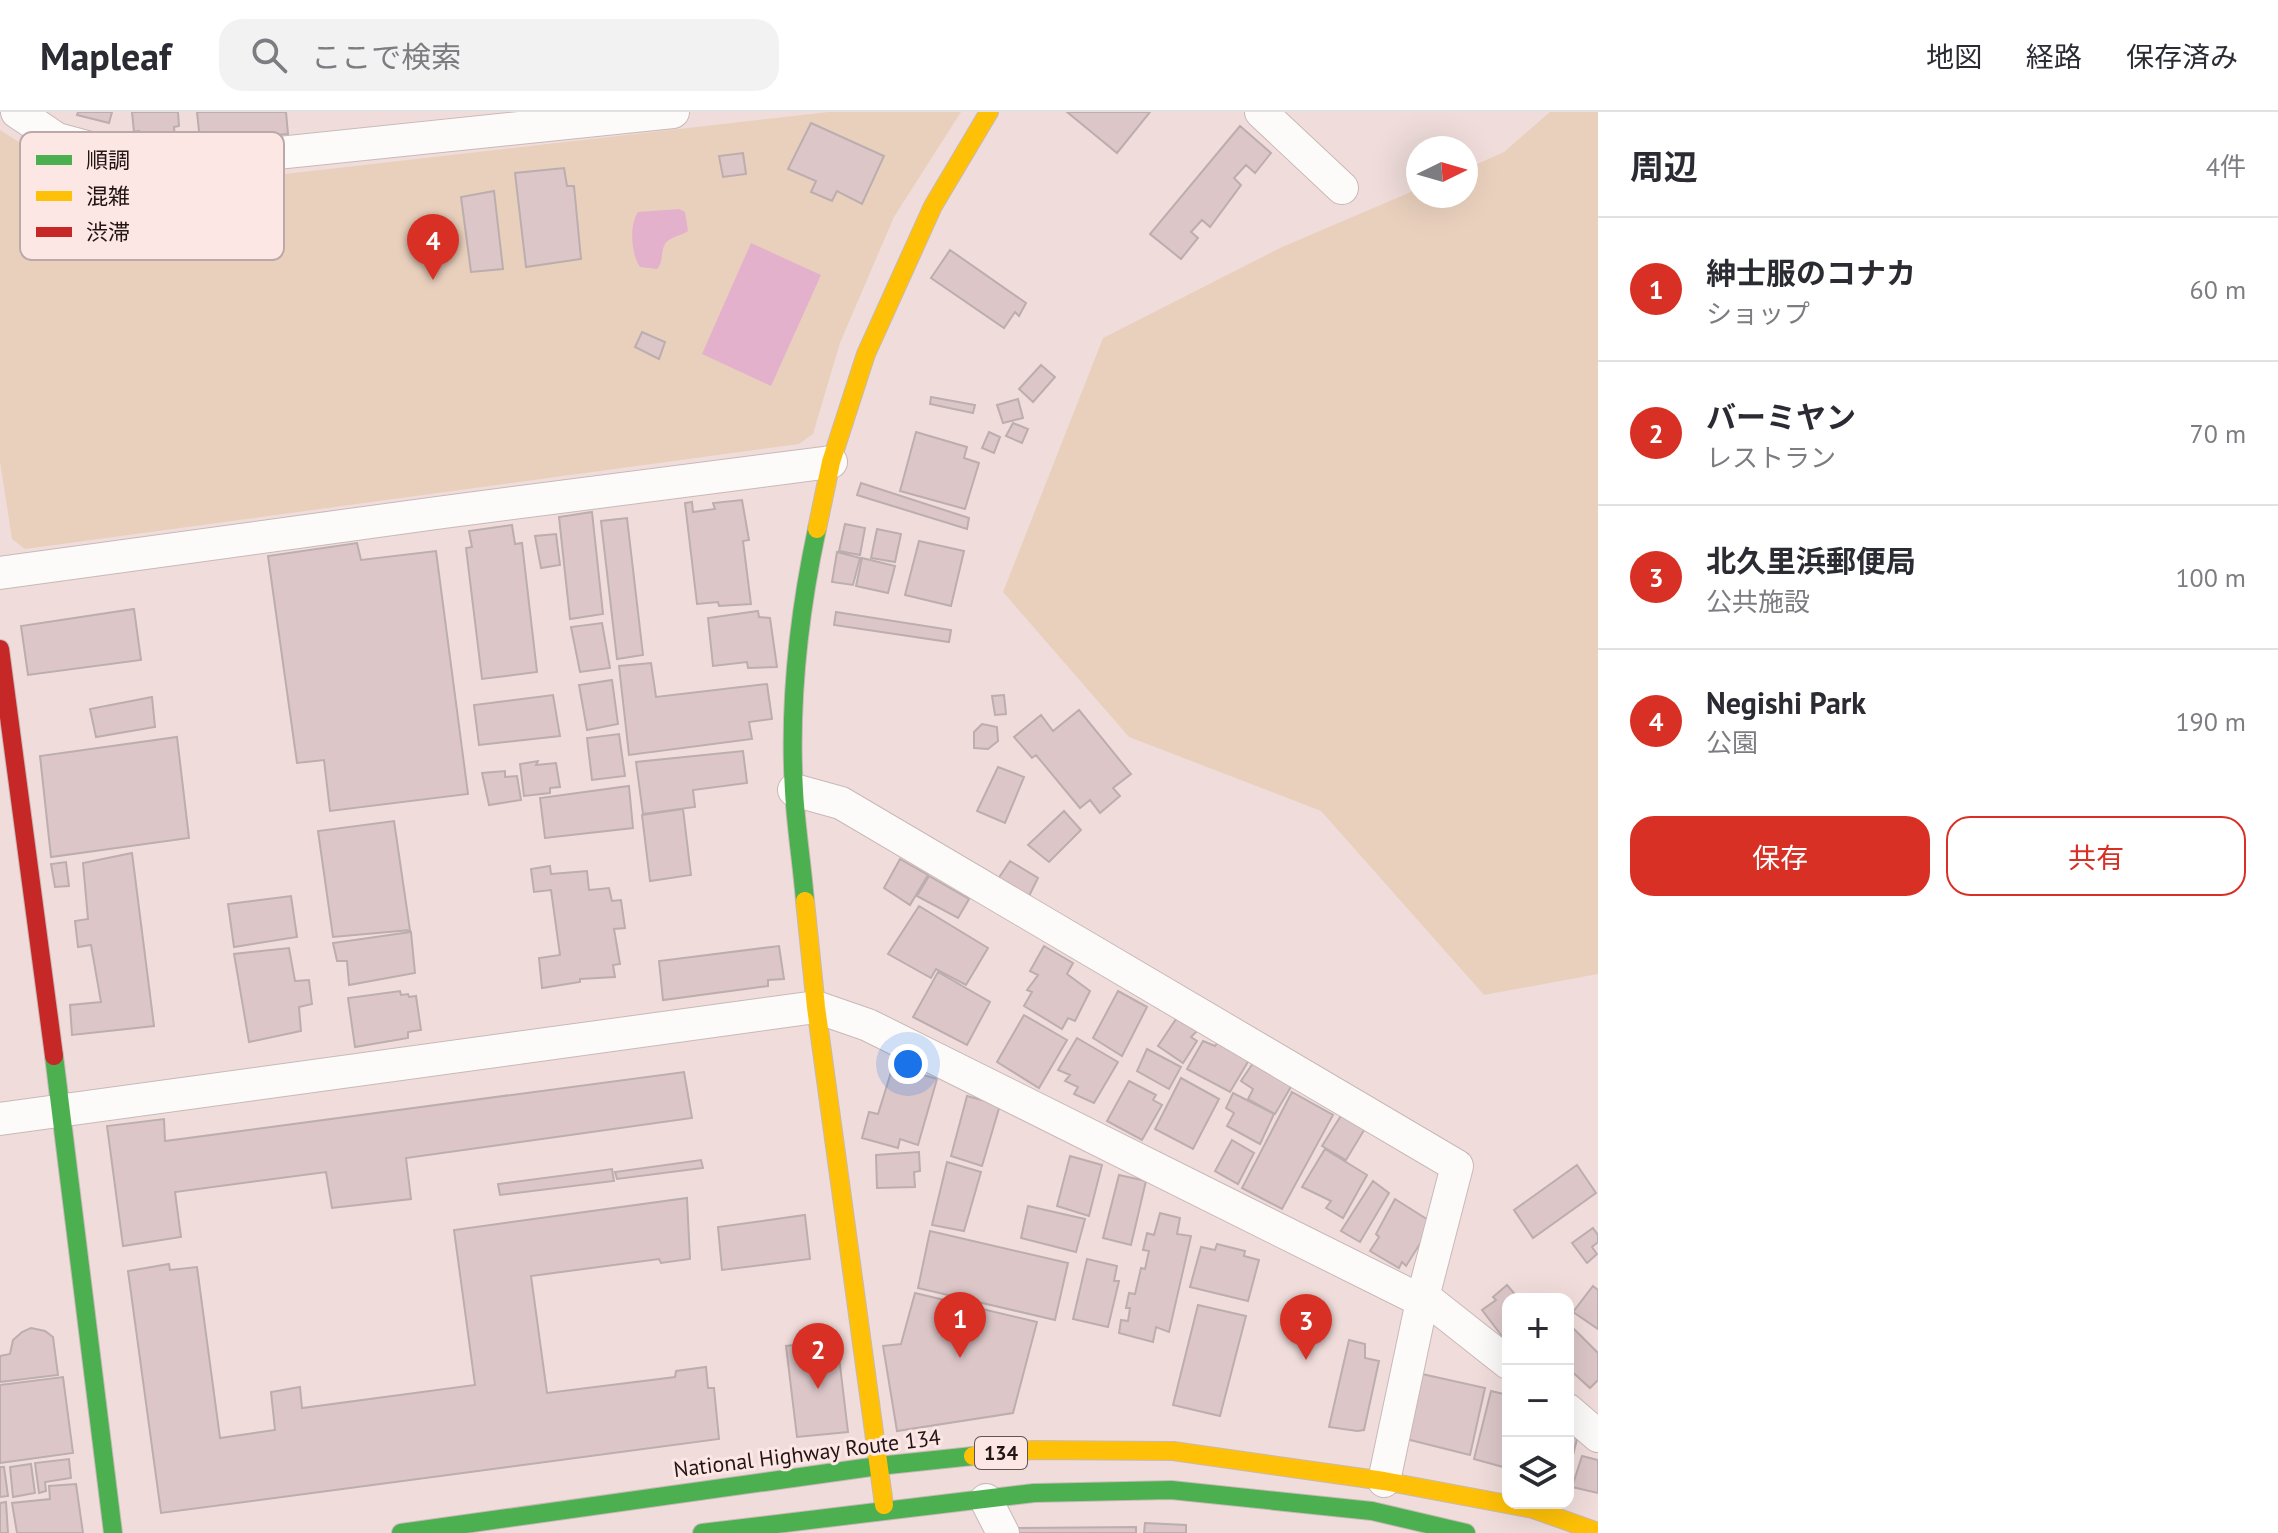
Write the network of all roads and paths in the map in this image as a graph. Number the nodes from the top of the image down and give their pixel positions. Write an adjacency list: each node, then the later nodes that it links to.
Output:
1 (17, 112): 6 (street)
2 (989, 112): 9 (main road)
3 (1261, 112): 8 (street)
4 (657, 113): 5 (street)
5 (490, 122): 7 (street)
6 (47, 132)
7 (284, 149)
8 (1342, 188)
9 (831, 462): 10 (street); 12 (main road)
10 (0, 573)
11 (0, 649): 14 (main road)
12 (794, 790): 13 (main road); 16 (street)
13 (816, 1007): 14 (street); 16 (street); 20 (main road)
14 (61, 1111): 15 (street); 25 (main road)
15 (0, 1119)
16 (1422, 1301): 17 (street); 21 (street)
17 (1502, 1358)
18 (1574, 1415): 19 (street)
19 (1598, 1436)
20 (878, 1466): 21 (main road, National Highway Route 134 / 134); 23 (main road); 26 (main road, National Highway Route 134 / 134)
21 (1384, 1481): 24 (main road, National Highway Route 134 / 134)
22 (986, 1500): 23 (main road, 134); 28 (street); 29 (main road, 134)
23 (885, 1511): 27 (main road, 134)
24 (1598, 1532)
25 (113, 1533)
26 (401, 1533)
27 (702, 1533)
28 (1003, 1533)
29 (1466, 1533)

